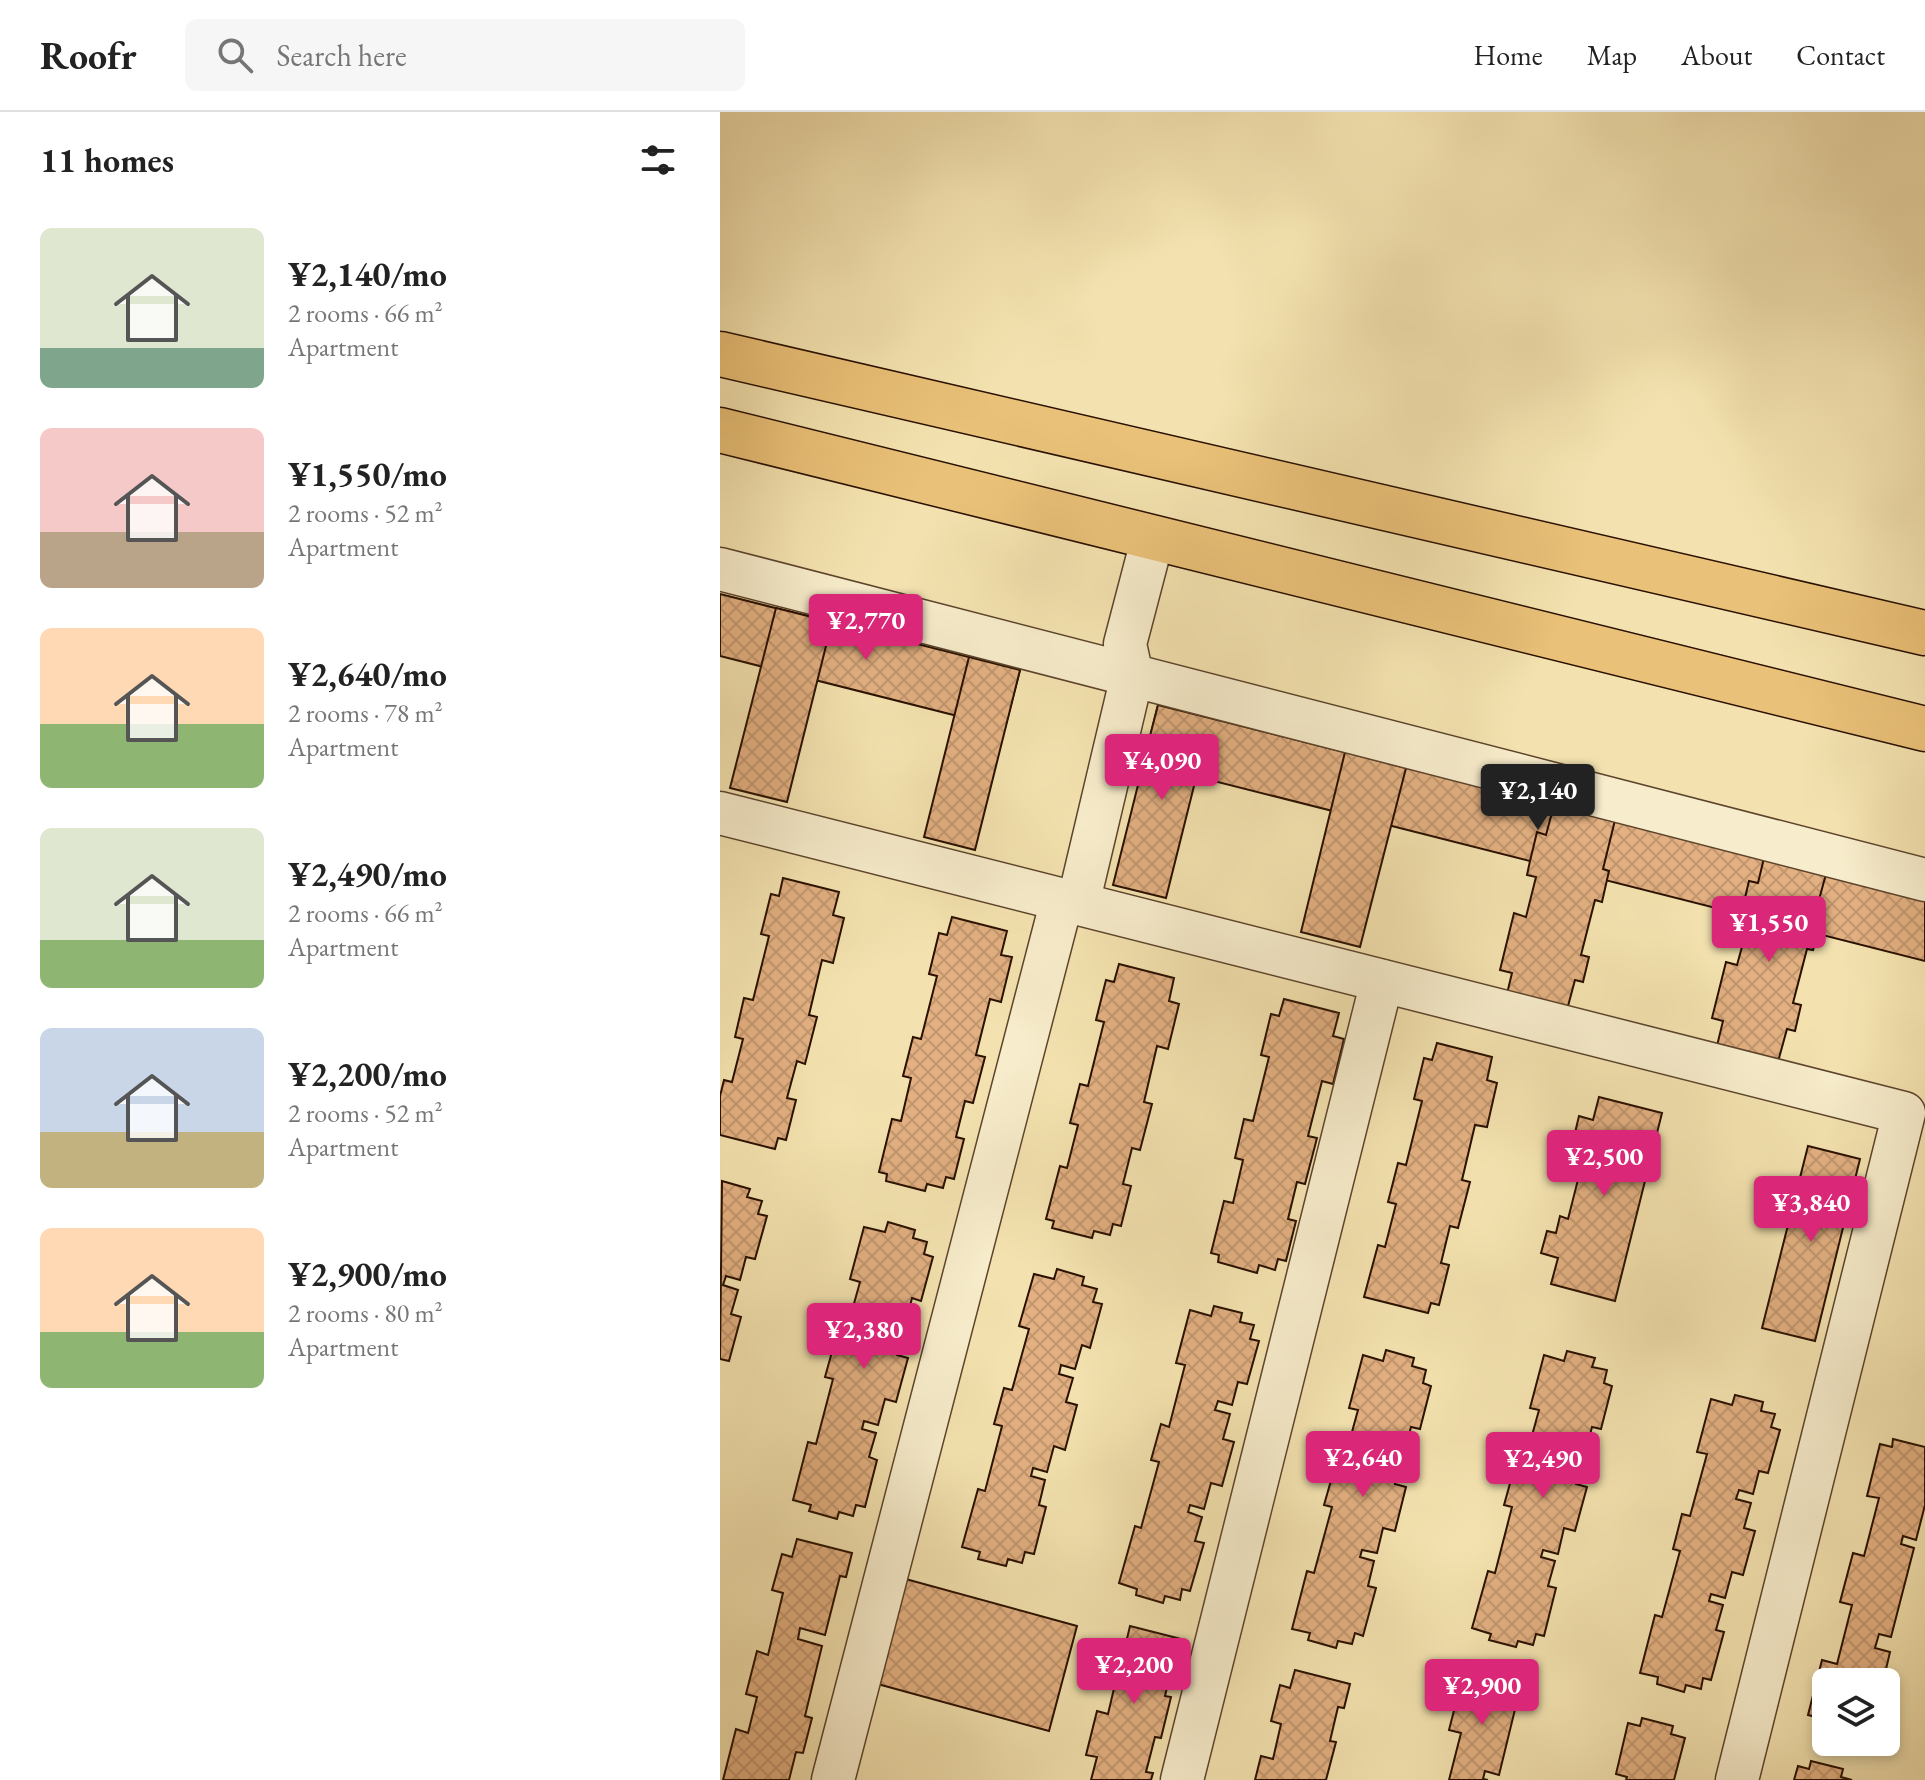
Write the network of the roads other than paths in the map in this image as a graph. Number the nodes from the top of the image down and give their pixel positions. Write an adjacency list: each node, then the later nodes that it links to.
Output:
1 (720, 354): 5 (main road)
2 (720, 430): 3 (main road)
3 (1153, 537): 6 (lane); 7 (main road)
4 (720, 569): 6 (lane)
5 (1925, 633)
6 (1132, 676): 9 (lane); 10 (lane)
7 (1925, 729)
8 (720, 813): 10 (lane)
9 (1925, 880)
10 (1070, 902): 11 (lane); 12 (lane)
11 (1382, 981): 13 (lane); 14 (lane)
12 (833, 1780)
13 (1182, 1780)
14 (1737, 1780)

